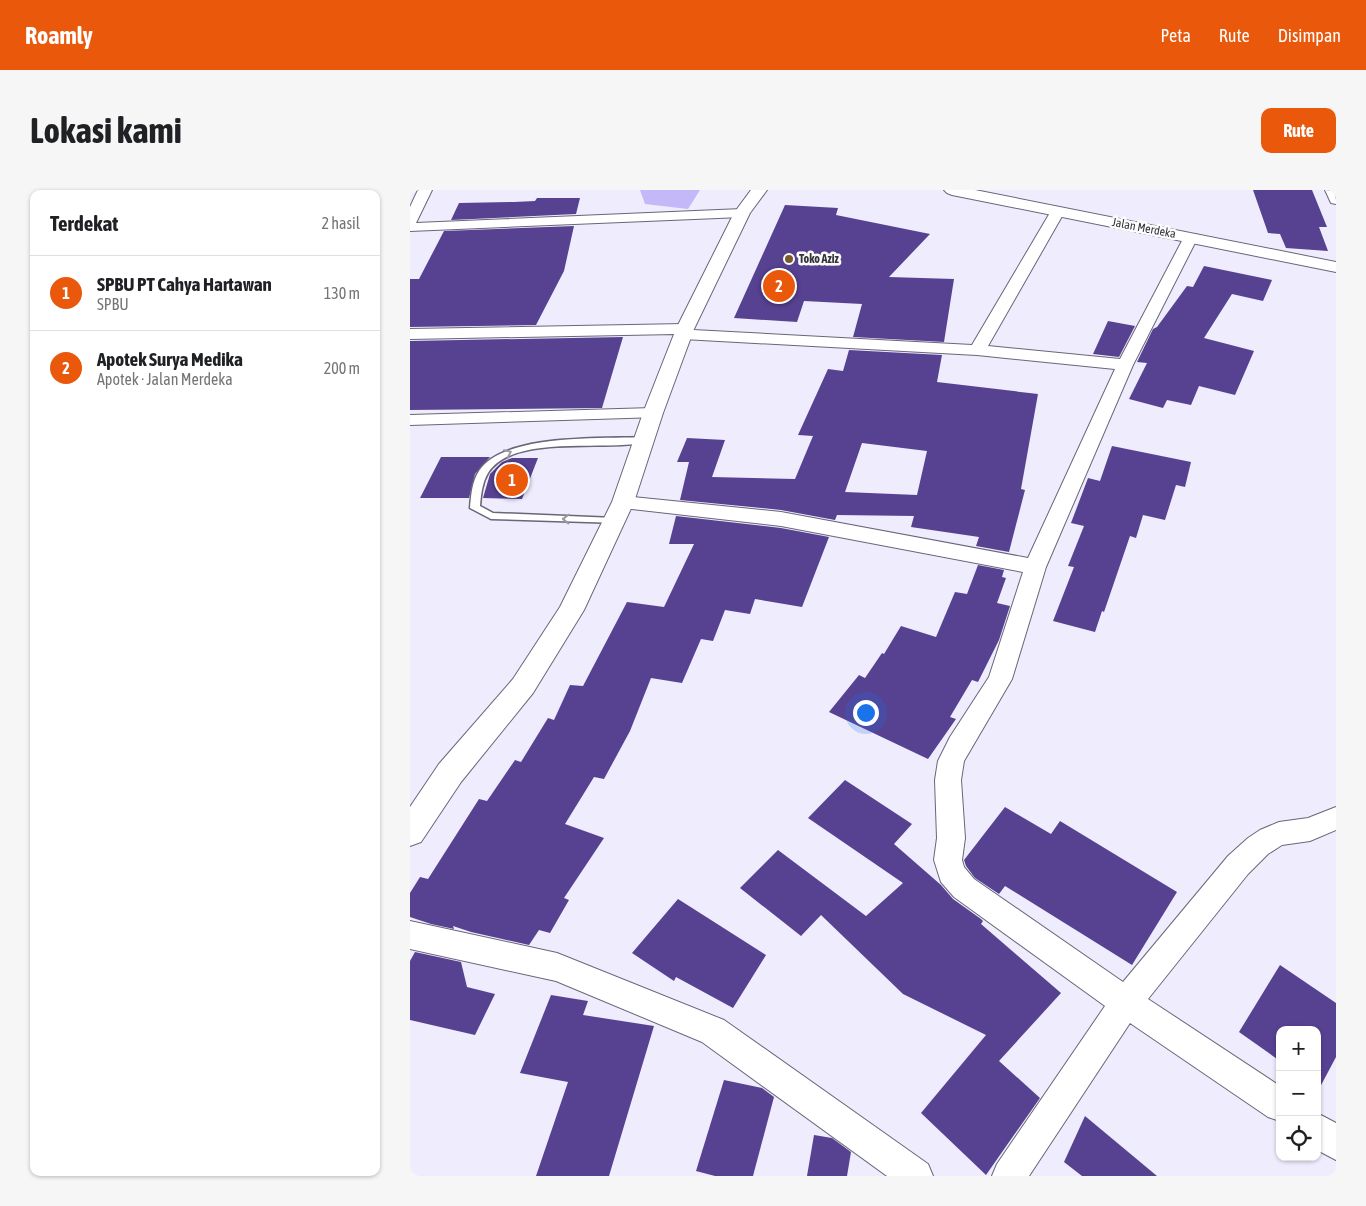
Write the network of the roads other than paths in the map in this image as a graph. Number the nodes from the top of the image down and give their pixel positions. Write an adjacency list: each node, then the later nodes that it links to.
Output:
1 (425, 190): 8 (street)
2 (759, 190): 7 (street)
3 (1332, 190): 5 (street)
4 (959, 191): 6 (street, Jalan Merdeka)
5 (1336, 200)
6 (1058, 211): 10 (street, Jalan Merdeka); 14 (street)
7 (742, 214): 9 (street); 12 (street)
8 (410, 221)
9 (410, 226)
10 (1191, 237): 11 (street, Jalan Merdeka); 15 (street)
11 (1336, 267)
12 (684, 332): 13 (street); 14 (street); 16 (street)
13 (410, 334)
14 (977, 350): 15 (street)
15 (1125, 365): 20 (street)
16 (653, 413): 17 (street); 18 (street)
17 (410, 420)
18 (645, 440): 19 (street); 19 (lane, one-way to 18)
19 (619, 512): 20 (street); 22 (street)
20 (1035, 568): 24 (street)
21 (1336, 818): 24 (street)
22 (410, 832)
23 (410, 935): 28 (street)
24 (1126, 1002): 25 (street); 29 (street)
25 (1276, 1102)
26 (1321, 1133): 27 (street)
27 (1336, 1143)
28 (916, 1176)
29 (1009, 1176)

